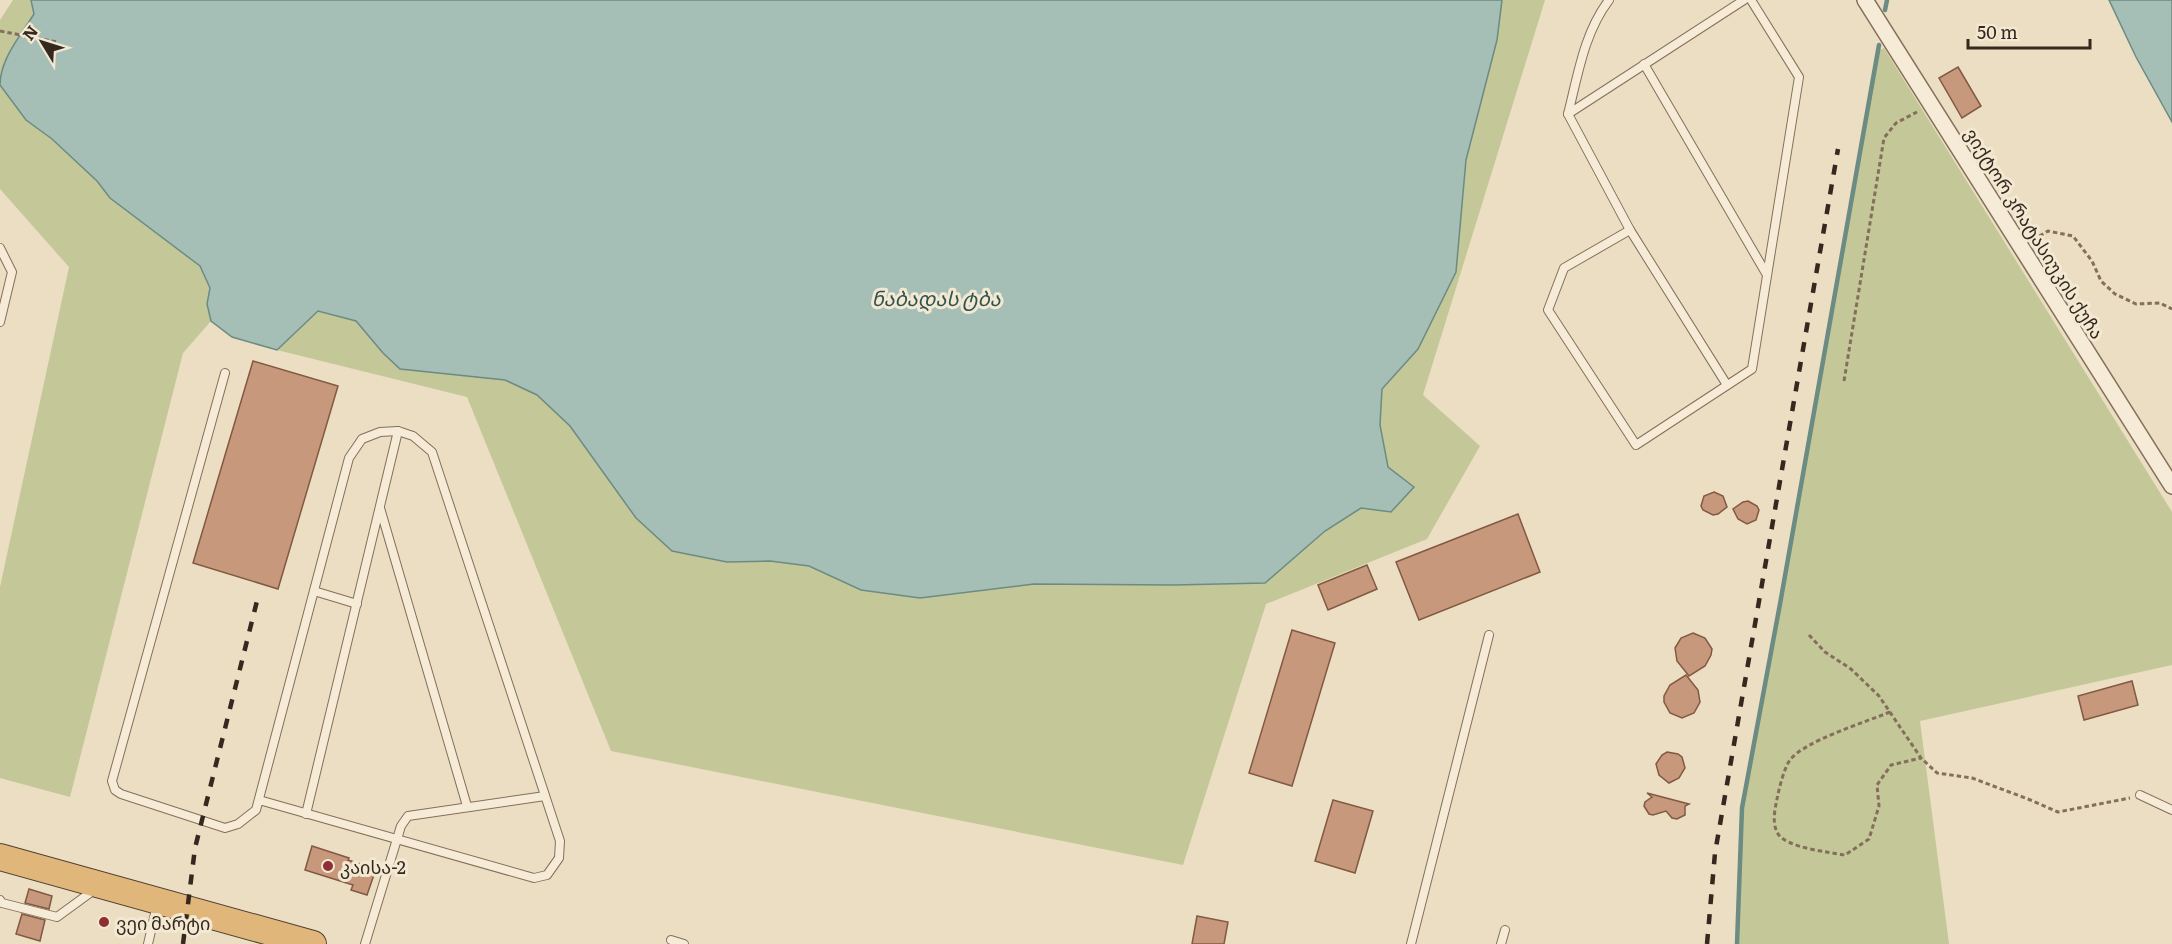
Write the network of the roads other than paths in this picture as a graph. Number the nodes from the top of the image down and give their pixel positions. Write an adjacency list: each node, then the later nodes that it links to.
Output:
1 (1609, 0): 6 (lane)
2 (1744, 0): 5 (lane)
3 (1751, 0): 9 (lane)
4 (1865, 0): 14 (street, ვიქტორ კრატასიუკის ქუჩა)
5 (1644, 64): 6 (lane); 9 (lane)
6 (1568, 114): 7 (lane)
7 (1630, 230): 12 (lane); 12 (lane)
8 (0, 248): 10 (lane)
9 (1767, 275): 12 (lane)
10 (0, 322)
11 (225, 373): 21 (lane)
12 (1727, 385)
13 (398, 431): 15 (lane); 16 (lane); 20 (lane)
14 (2172, 486)
15 (380, 507): 17 (lane); 22 (lane)
16 (314, 591): 17 (lane); 21 (lane)
17 (357, 604): 24 (lane)
18 (1489, 635): 36 (lane)
19 (2140, 795): 23 (lane)
20 (545, 796): 22 (lane); 25 (lane)
21 (259, 800): 24 (lane)
22 (467, 806): 25 (lane)
23 (2172, 810)
24 (306, 814): 25 (lane)
25 (397, 840): 34 (lane)
26 (0, 857): 27 (highway)
27 (100, 885): 28 (lane); 29 (highway)
28 (0, 900)
29 (158, 901): 32 (lane); 33 (highway)
30 (1505, 930): 37 (lane)
31 (671, 940): 35 (lane)
32 (148, 944)
33 (313, 944)
34 (365, 944)
35 (684, 944)
36 (1411, 944)
37 (1501, 944)

